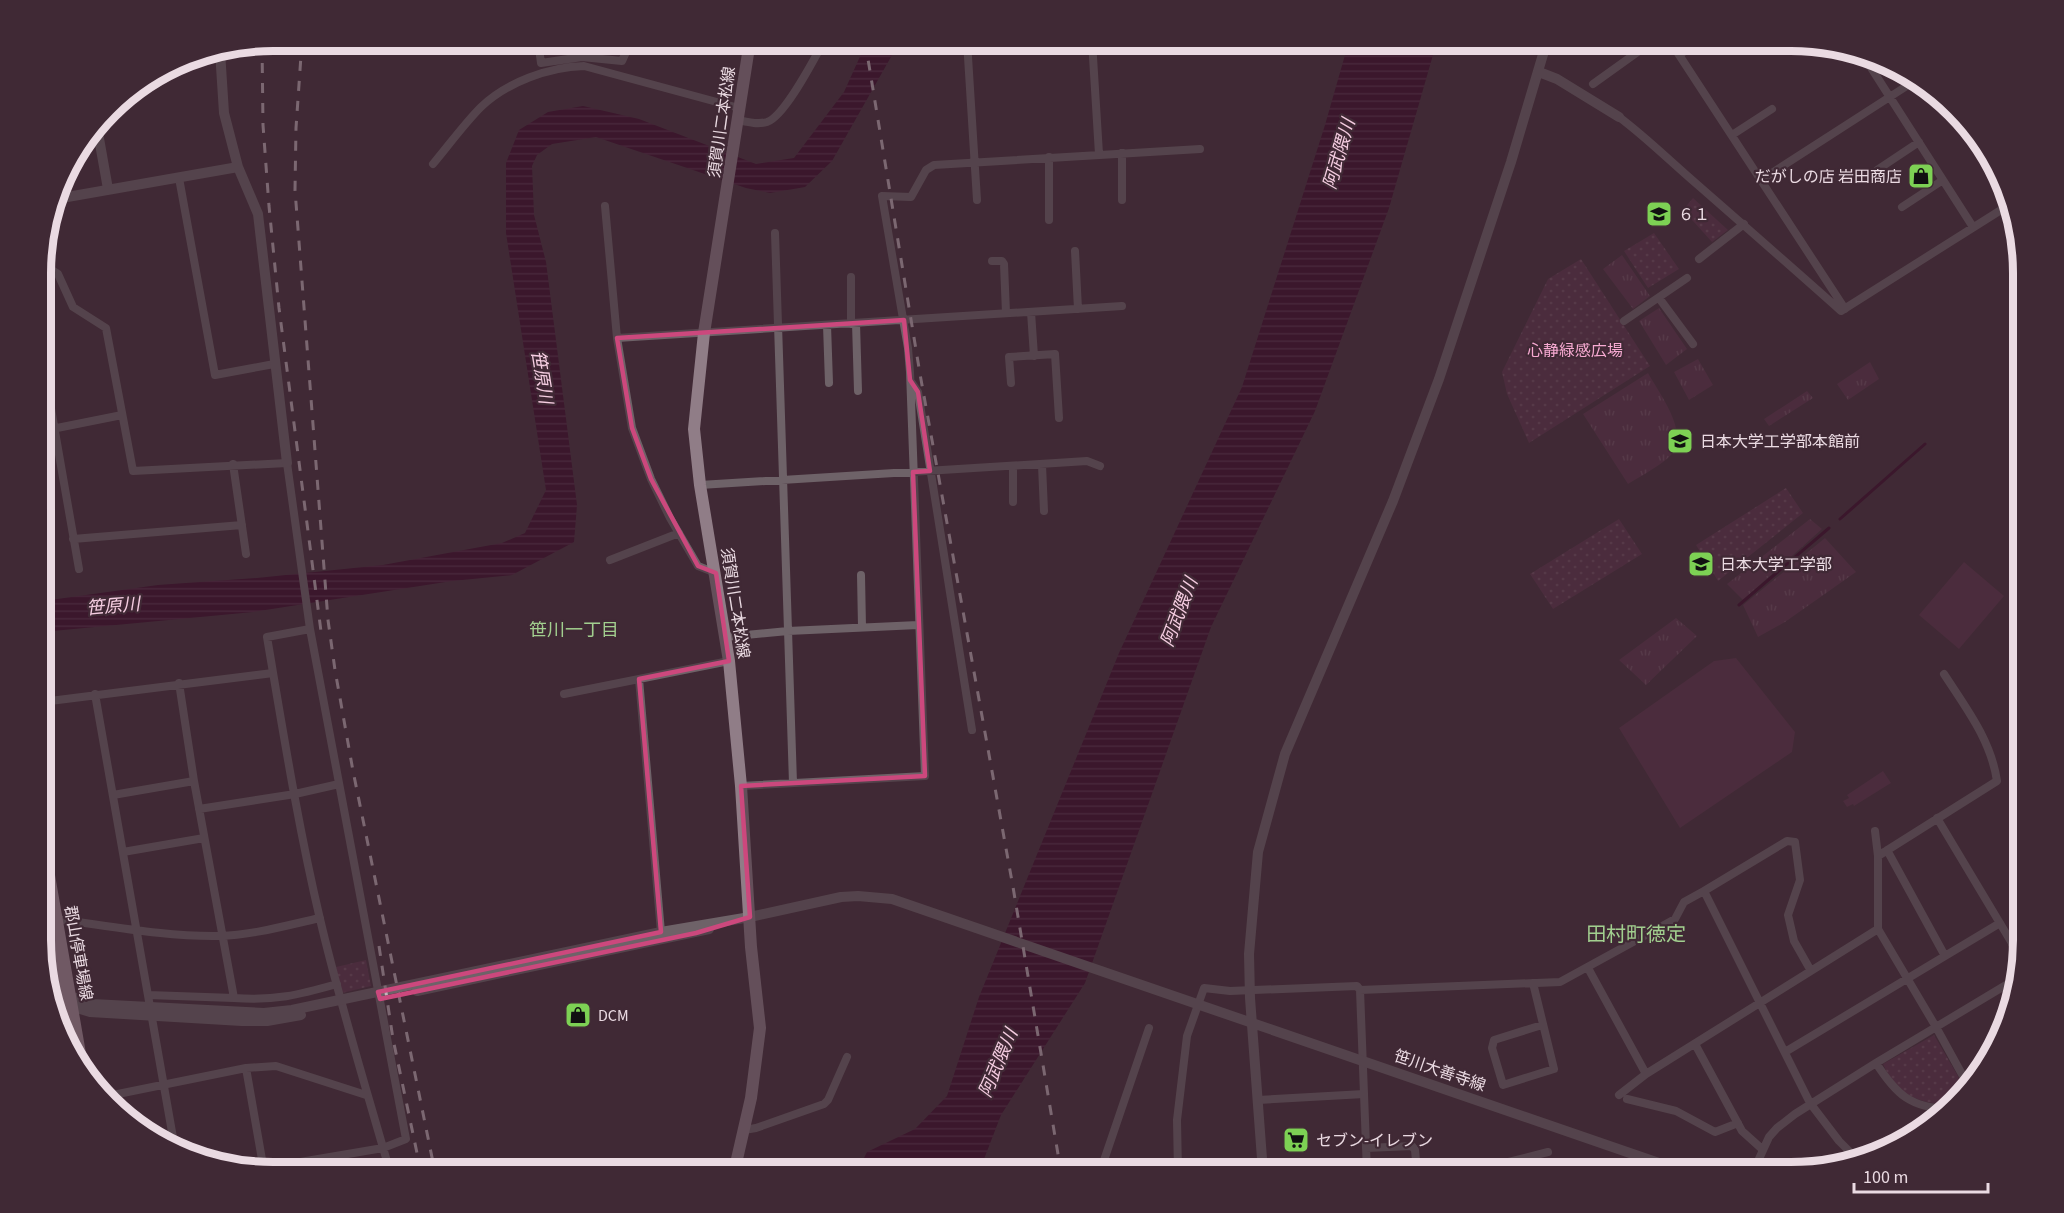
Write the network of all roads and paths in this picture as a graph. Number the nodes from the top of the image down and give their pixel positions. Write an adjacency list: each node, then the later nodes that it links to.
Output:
1 (540, 51): 2 (street)
2 (626, 51)
3 (748, 51): 20 (main road, 須賀川二本松線)
4 (817, 51): 20 (street)
5 (969, 51): 28 (street)
6 (1093, 51): 26 (street)
7 (1544, 51): 14 (street)
8 (1638, 51): 15 (street)
9 (1677, 51): 11 (street)
10 (1685, 51): 11 (street)
11 (1679, 55): 21 (street)
12 (220, 58): 30 (street)
13 (1870, 66): 17 (street)
14 (1539, 72): 19 (street); 142 (street)
15 (1593, 84)
16 (1909, 85): 17 (street)
17 (1890, 97): 23 (street); 33 (street)
18 (1772, 109): 21 (street)
19 (1619, 117): 43 (street)
20 (738, 118): 29 (street); 63 (main road, 須賀川二本松線)
21 (1732, 135): 33 (street)
22 (99, 136): 35 (street)
23 (1919, 142): 31 (street); 34 (street)
24 (1200, 148): 25 (street)
25 (1122, 153): 26 (street); 38 (street)
26 (1099, 154): 27 (street)
27 (1049, 157): 28 (street); 42 (street)
28 (974, 162): 37 (street); 58 (street)
29 (433, 164)
30 (238, 167): 32 (street); 67 (street)
31 (1877, 170)
32 (179, 178): 35 (street); 67 (street)
33 (1761, 180): 55 (street)
34 (1943, 180): 40 (street); 44 (street)
35 (108, 189): 36 (street)
36 (65, 197)
37 (977, 200)
38 (1122, 200)
39 (604, 206): 64 (street)
40 (1902, 207)
41 (2003, 209): 44 (street)
42 (1050, 220)
43 (1744, 224): 47 (street); 55 (street)
44 (1973, 227): 55 (street)
45 (775, 233): 62 (street)
46 (1075, 251): 54 (street)
47 (1700, 259)
48 (992, 261): 57 (street)
49 (51, 270): 73 (street)
50 (851, 277): 60 (street)
51 (1686, 279): 52 (street)
52 (1659, 297): 59 (street); 65 (street)
53 (1122, 306): 54 (street)
54 (1078, 309): 56 (street)
55 (1845, 309)
56 (1031, 312): 57 (street); 66 (street)
57 (1006, 314): 58 (street)
58 (904, 320): 60 (street); 68 (street)
59 (1624, 321)
60 (854, 323): 61 (street); 71 (street)
61 (827, 325): 62 (street); 69 (street)
62 (777, 328): 63 (street); 84 (street)
63 (704, 333): 64 (street); 85 (main road, 須賀川二本松線)
64 (618, 338): 89 (street)
65 (1693, 344)
66 (1034, 356): 70 (street); 74 (street)
67 (274, 364): 77 (street)
68 (910, 380): 82 (street); 83 (street)
69 (830, 383)
70 (1011, 383)
71 (858, 391)
72 (51, 403): 75 (street)
73 (122, 416): 75 (street); 78 (street)
74 (1059, 418)
75 (56, 429): 76 (street); 90 (street)
76 (51, 430)
77 (287, 463): 78 (street); 97 (street)
78 (233, 464): 88 (street)
79 (1042, 465): 80 (street); 81 (street); 87 (street)
80 (1100, 466)
81 (1013, 467): 82 (street); 86 (street)
82 (930, 471): 83 (street); 109 (street)
83 (913, 472): 84 (street); 96 (street)
84 (782, 481): 85 (street); 99 (street)
85 (700, 485): 94 (main road, 須賀川二本松線)
86 (1013, 502)
87 (1044, 511)
88 (242, 525): 90 (street); 91 (street)
89 (679, 533): 92 (street); 94 (street)
90 (73, 539): 93 (street)
91 (246, 554)
92 (610, 560)
93 (79, 569)
94 (716, 573): 100 (main road, 須賀川二本松線)
95 (861, 575): 98 (street)
96 (918, 625): 98 (street); 111 (street)
97 (310, 626): 102 (street); 112 (street)
98 (862, 627): 99 (street)
99 (788, 631): 100 (street); 111 (street)
100 (725, 637): 101 (main road, 須賀川二本松線)
101 (729, 661): 104 (street); 113 (main road, 須賀川二本松線)
102 (273, 673): 105 (street); 114 (street)
103 (1944, 674): 117 (street)
104 (639, 679): 107 (street); 130 (street)
105 (179, 683): 106 (street); 110 (street)
106 (95, 694): 108 (street); 115 (street)
107 (564, 694)
108 (51, 701)
109 (972, 730)
110 (194, 781): 115 (street); 116 (street)
111 (793, 783): 113 (street)
112 (339, 784): 114 (street); 170 (street)
113 (741, 786): 124 (main road, 須賀川二本松線)
114 (295, 794): 116 (street); 125 (street)
115 (113, 795): 121 (street)
116 (200, 810): 119 (street)
117 (1937, 818): 120 (street); 127 (street)
118 (1875, 831): 122 (street)
119 (204, 837): 121 (street); 131 (street)
120 (1887, 850): 122 (street); 134 (street)
121 (123, 852): 128 (street)
122 (1878, 856): 129 (street)
123 (1704, 891): 136 (street); 137 (street); 147 (street)
124 (750, 916): 130 (street); 135 (street); 168 (main road, 須賀川二本松線); 187 (street, 笹川大善寺線)
125 (320, 918): 131 (street); 141 (street)
126 (51, 919): 128 (street)
127 (2000, 923): 133 (street); 134 (street)
128 (136, 929): 131 (street); 144 (street)
129 (1878, 929): 137 (street); 138 (street)
130 (661, 932): 135 (street)
131 (222, 936): 146 (street)
132 (51, 937): 145 (main road, 郡山停車場線)
133 (2012, 944)
134 (1945, 956): 138 (street)
135 (535, 962): 148 (street)
136 (1588, 968): 139 (street); 158 (street)
137 (1811, 971): 147 (street)
138 (1906, 979): 150 (street); 154 (street)
139 (1533, 983): 143 (street); 149 (street)
140 (2009, 983): 150 (street)
141 (337, 984): 146 (street); 163 (street)
142 (1250, 990): 143 (street); 164 (street); 182 (street)
143 (1360, 990): 161 (street)
144 (148, 995): 146 (street); 148 (street)
145 (61, 998): 148 (street); 152 (main road, 郡山停車場線)
146 (234, 998)
147 (1761, 1003): 153 (street); 154 (street)
148 (150, 1012): 160 (street)
149 (1542, 1025): 149 (street)
150 (1936, 1027): 156 (street); 159 (street)
151 (1149, 1028): 181 (street)
152 (70, 1029)
153 (1695, 1044): 158 (street); 167 (street)
154 (1785, 1053): 165 (street)
155 (847, 1057): 168 (street)
156 (1876, 1063): 165 (street); 166 (street)
157 (246, 1068): 160 (street); 163 (street); 176 (street)
158 (1646, 1074): 167 (street)
159 (1964, 1078)
160 (164, 1084): 162 (street); 169 (street)
161 (1364, 1094): 164 (street); 171 (street)
162 (114, 1095)
163 (366, 1095): 170 (street)
164 (1258, 1100): 183 (street)
165 (1810, 1103): 172 (street); 174 (street)
166 (1936, 1108)
167 (1738, 1123): 172 (street)
168 (744, 1130): 180 (main road, 須賀川二本松線)
169 (173, 1138)
170 (382, 1148): 175 (street); 179 (street)
171 (1366, 1148): 184 (street); 185 (street)
172 (1762, 1149): 188 (street)
173 (1548, 1152): 186 (street)
174 (1851, 1153)
175 (331, 1158): 177 (street); 178 (street)
176 (263, 1162)
177 (309, 1162)
178 (332, 1162)
179 (387, 1162)
180 (736, 1162)
181 (1103, 1162)
182 (1178, 1162)
183 (1262, 1162)
184 (1367, 1162)
185 (1416, 1162)
186 (1508, 1162)
187 (1656, 1162)
188 (1757, 1162)

